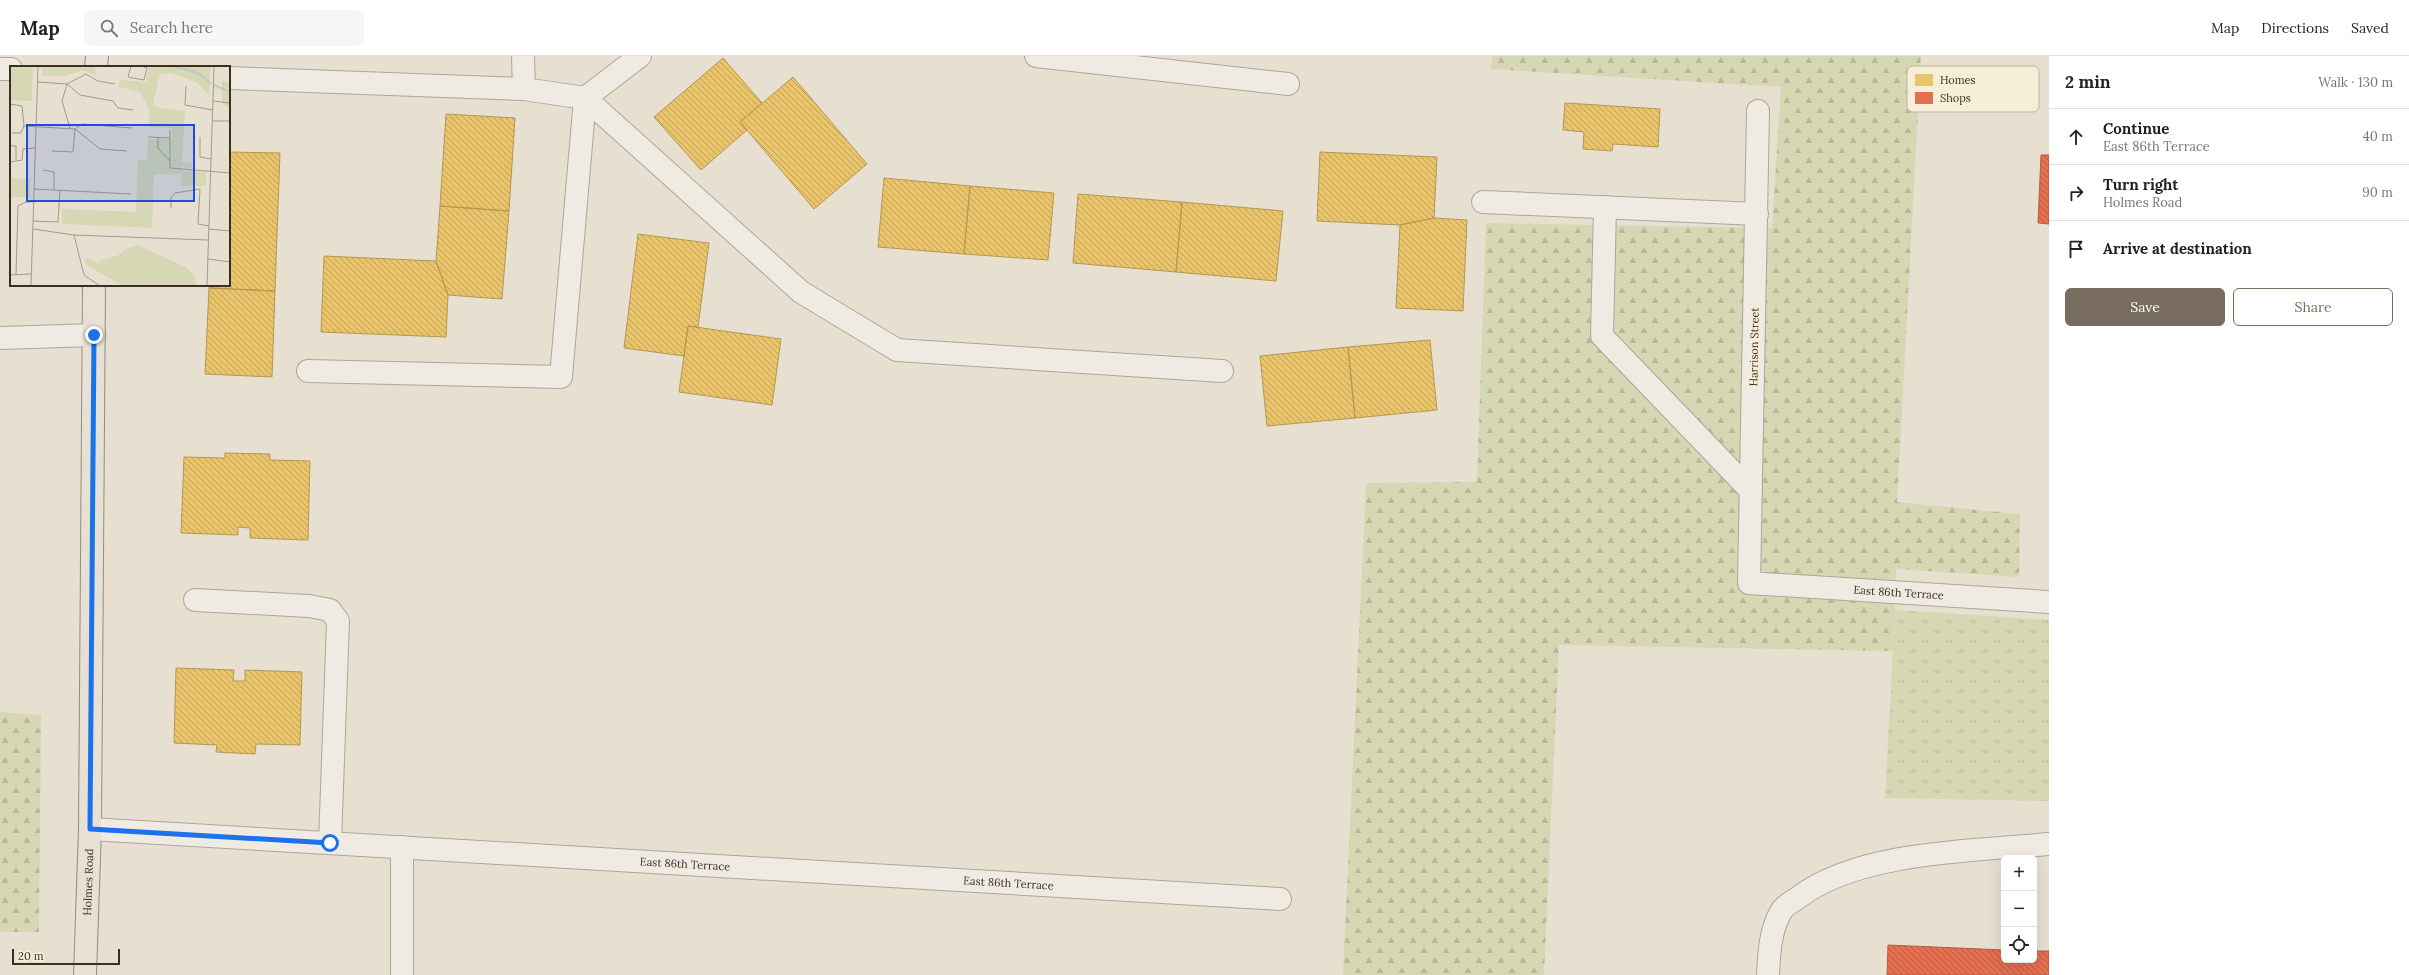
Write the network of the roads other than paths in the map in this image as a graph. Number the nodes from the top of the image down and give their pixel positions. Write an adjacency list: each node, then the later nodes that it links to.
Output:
1 (97, 56): 5 (main road)
2 (523, 56): 8 (street)
3 (640, 56): 9 (street)
4 (1036, 56): 7 (street)
5 (96, 66)
6 (230, 78): 8 (street)
7 (1288, 84)
8 (524, 89): 9 (street)
9 (585, 98): 17 (street); 18 (street)
10 (1758, 111): 13 (street, Harrison Street)
11 (1483, 202): 12 (street)
12 (1605, 207): 13 (street); 19 (street)
13 (1757, 214): 19 (street, Harrison Street)
14 (94, 286): 15 (main road, Holmes Road)
15 (94, 335): 16 (street); 23 (main road, Holmes Road)
16 (0, 338)
17 (308, 371)
18 (1222, 371)
19 (1751, 491): 20 (street, Harrison Street)
20 (1749, 582): 22 (street, East 86th Terrace)
21 (195, 600): 24 (street)
22 (2049, 602)
23 (90, 829): 24 (street, East 86th Terrace); 28 (main road, Holmes Road)
24 (330, 843): 26 (street, East 86th Terrace)
25 (2049, 844): 30 (street)
26 (402, 848): 27 (street, East 86th Terrace); 29 (street)
27 (1280, 900)
28 (85, 975)
29 (402, 975)
30 (1768, 975)

